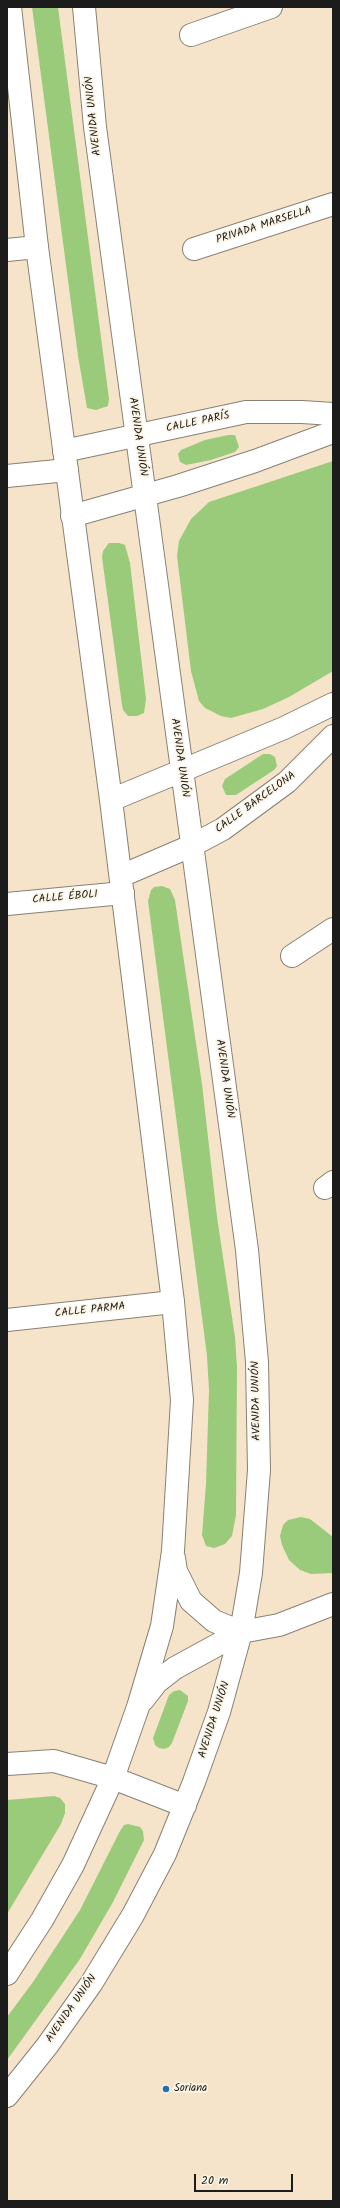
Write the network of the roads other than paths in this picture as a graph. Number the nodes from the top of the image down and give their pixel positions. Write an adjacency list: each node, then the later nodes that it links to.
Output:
1 (10, 7): 5 (street)
2 (84, 7): 12 (street, AVENIDA UNIÓN)
3 (271, 7): 4 (street)
4 (191, 35)
5 (11, 50): 7 (street)
6 (333, 204): 8 (street, PRIVADA MARSELLA)
7 (36, 247): 9 (street); 13 (street)
8 (194, 249)
9 (7, 250)
10 (333, 414): 12 (street, CALLE PARÍS)
11 (333, 432): 15 (street)
12 (137, 436): 13 (street, CALLE PARÍS); 15 (street, AVENIDA UNIÓN)
13 (65, 461): 14 (street, CALLE PARÍS); 16 (street)
14 (7, 476)
15 (145, 496): 16 (street); 19 (street, AVENIDA UNIÓN)
16 (72, 516): 20 (street)
17 (333, 704): 19 (street)
18 (333, 736): 21 (street, CALLE BARCELONA)
19 (181, 771): 20 (street); 21 (street, AVENIDA UNIÓN)
20 (111, 800): 22 (street)
21 (191, 846): 22 (street, CALLE BARCELONA); 30 (street, AVENIDA UNIÓN)
22 (122, 885): 23 (street, CALLE ÉBOLI); 26 (street)
23 (7, 904)
24 (333, 930): 25 (street)
25 (292, 956)
26 (173, 1302): 27 (street, CALLE PARMA); 28 (street)
27 (7, 1320)
28 (173, 1551): 30 (street); 31 (street)
29 (333, 1604): 30 (street)
30 (241, 1632): 31 (street); 34 (street, AVENIDA UNIÓN)
31 (138, 1707): 33 (street)
32 (7, 1764): 33 (street)
33 (113, 1778): 34 (street); 35 (street)
34 (185, 1806): 36 (street, AVENIDA UNIÓN)
35 (7, 1974)
36 (7, 2096)

